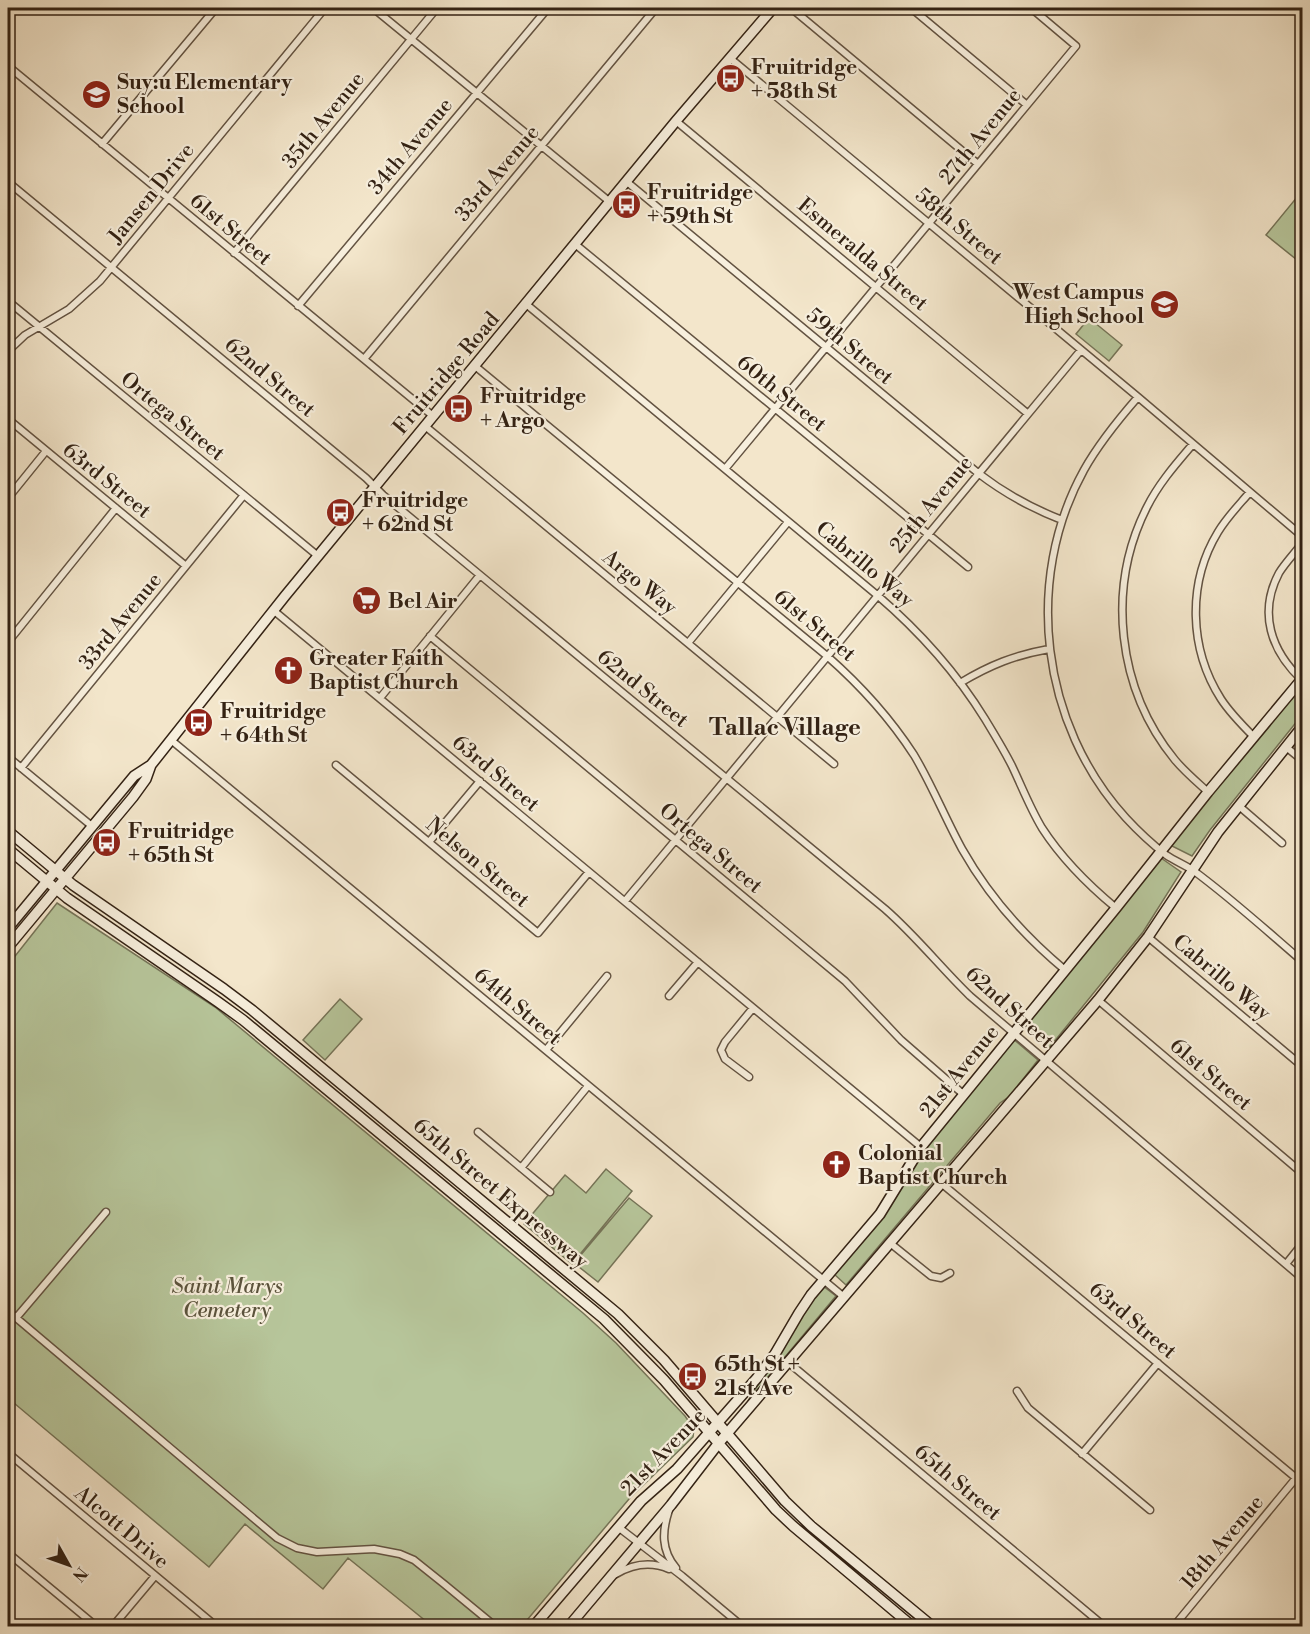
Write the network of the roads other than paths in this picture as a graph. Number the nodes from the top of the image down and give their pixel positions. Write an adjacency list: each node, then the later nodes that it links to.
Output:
1 (216, 8): 17 (street)
2 (325, 8): 22 (street, Jansen Drive)
3 (373, 8): 11 (street)
4 (437, 8): 11 (street, 35th Avenue)
5 (548, 8): 14 (street, 34th Avenue)
6 (656, 8): 18 (street, 33rd Avenue)
7 (773, 8): 12 (main road, Fruitridge Road)
8 (791, 8): 19 (street)
9 (910, 8): 15 (street)
10 (1031, 8): 15 (street, 27th Avenue)
11 (411, 39): 14 (street); 26 (street, 35th Avenue)
12 (731, 59): 16 (main road, Fruitridge Road); 24 (street, 58th Street)
13 (8, 66): 17 (street, 61st Street)
14 (477, 93): 18 (street); 31 (street, 34th Avenue)
15 (1027, 105): 19 (street, 27th Avenue)
16 (676, 121): 21 (main road, Fruitridge Road); 28 (street, Esmeralda Street)
17 (102, 144): 22 (street, 61st Street)
18 (541, 146): 23 (street); 36 (street, 33rd Avenue)
19 (978, 164): 24 (street, 27th Avenue)
20 (8, 182): 27 (street, 62nd Street)
21 (627, 182): 23 (main road, Fruitridge Road); 33 (street, 59th Street)
22 (168, 198): 26 (street, 61st Street); 27 (street, Jansen Drive)
23 (610, 202): 25 (main road, Fruitridge Road)
24 (930, 223): 28 (street, 27th Avenue); 34 (street, 58th Street)
25 (575, 244): 30 (main road, Fruitridge Road); 39 (street, 60th Street)
26 (234, 253): 31 (street, 61st Street)
27 (111, 268): 32 (street, Jansen Drive); 48 (street, 62nd Street)
28 (877, 287): 33 (street, 27th Avenue); 40 (street, Esmeralda Street)
29 (8, 301): 32 (street, Ortega Street)
30 (526, 304): 37 (main road, Fruitridge Road); 46 (street, Cabrillo Way)
31 (298, 306): 36 (street, 61st Street)
32 (40, 328): 35 (street, Jansen Drive); 50 (street, Ortega Street)
33 (826, 347): 39 (street, 27th Avenue); 47 (street, 59th Street)
34 (1080, 350): 38 (street, 58th Street); 40 (street, 25th Avenue)
35 (8, 351)
36 (364, 359): 41 (street, 61st Street)
37 (475, 366): 41 (main road, Fruitridge Road); 62 (street, 61st Street)
38 (1138, 397): 44 (street, 58th Street); 53 (street)
39 (776, 409): 46 (street, 27th Avenue); 55 (street, 60th Street)
40 (1027, 413): 47 (street, 25th Avenue)
41 (433, 416): 43 (main road, Fruitridge Road)
42 (8, 419): 45 (street, 63rd Street)
43 (425, 426): 48 (main road, Fruitridge Road); 67 (street, Argo Way)
44 (1193, 444): 49 (street, 58th Street); 86 (street)
45 (46, 451): 51 (street); 52 (street, 63rd Street)
46 (725, 469): 54 (street, Cabrillo Way)
47 (978, 473): 53 (street, 59th Street); 55 (street, 25th Avenue)
48 (375, 487): 58 (main road, Fruitridge Road); 61 (street, 62nd Street)
49 (1250, 492): 56 (street, 58th Street); 75 (street)
50 (244, 495): 58 (street, Ortega Street); 59 (street, 33rd Avenue)
51 (8, 498)
52 (116, 508): 59 (street, 63rd Street); 66 (street)
53 (1062, 520): 68 (street)
54 (788, 522): 62 (street); 63 (street, Cabrillo Way)
55 (928, 534): 60 (street, 60th Street); 63 (street, 25th Avenue)
56 (1302, 536)
57 (1302, 543): 70 (street)
58 (318, 556): 64 (main road, Fruitridge Road)
59 (186, 566): 83 (street, 33rd Avenue)
60 (968, 567)
61 (480, 575): 65 (street); 84 (street, 62nd Street)
62 (738, 582): 67 (street); 69 (street, 61st Street)
63 (877, 595): 69 (street, 25th Avenue); 71 (street, Cabrillo Way)
64 (273, 610): 72 (street, 63rd Street); 76 (main road, Fruitridge Road)
65 (430, 636): 72 (street); 90 (street, Ortega Street)
66 (8, 642)
67 (688, 643): 73 (street, Argo Way)
68 (1049, 649): 71 (street); 94 (street)
69 (827, 656): 73 (street, 25th Avenue); 108 (street, 61st Street)
70 (1302, 680): 75 (main road, 21st Avenue)
71 (960, 683): 102 (street, Cabrillo Way)
72 (380, 698): 85 (street, 63rd Street)
73 (777, 717): 80 (street, Argo Way); 84 (street, 25th Avenue)
74 (1302, 727): 77 (main road, 21st Avenue)
75 (1254, 737): 86 (main road, 21st Avenue)
76 (171, 740): 81 (main road, Fruitridge Road); 114 (street, 64th Street)
77 (1286, 747): 79 (street); 87 (main road, 21st Avenue)
78 (8, 757): 83 (street)
79 (1302, 760)
80 (834, 764)
81 (151, 765): 88 (main road, Fruitridge Road); 98 (main road, Fruitridge Road)
82 (336, 765): 91 (street, Nelson Street)
83 (21, 768): 88 (street)
84 (726, 778): 90 (street, 25th Avenue); 113 (street, 62nd Street)
85 (480, 781): 91 (street); 97 (street, 63rd Street)
86 (1208, 792): 94 (main road, 21st Avenue)
87 (1239, 806): 92 (street); 96 (main road, 21st Avenue)
88 (93, 826): 95 (main road, Fruitridge Road)
89 (8, 831): 95 (main road, 65th Street Expressway)
90 (676, 840): 101 (street, 25th Avenue); 119 (street, Ortega Street)
91 (429, 842): 97 (street, Nelson Street)
92 (1282, 843)
93 (8, 849): 99 (main road, 65th Street Expressway)
94 (1161, 850): 96 (street); 102 (main road, 21st Avenue)
95 (56, 871): 98 (main road, 65th Street Expressway); 99 (main road, Fruitridge Road)
96 (1193, 871): 104 (main road, 21st Avenue); 107 (street)
97 (589, 872): 101 (street, 63rd Street)
98 (66, 879): 100 (main road, Fruitridge Road); 139 (main road, 65th Street Expressway)
99 (47, 882): 100 (main road, 65th Street Expressway); 103 (main road, Fruitridge Road)
100 (57, 890): 105 (main road, Fruitridge Road); 140 (main road, 65th Street Expressway)
101 (625, 902): 106 (street, 63rd Street)
102 (1116, 908): 108 (main road, 21st Avenue)
103 (8, 928)
104 (1148, 937): 111 (main road, 21st Avenue); 116 (street, Cabrillo Way)
105 (8, 947)
106 (698, 962): 110 (street); 112 (street, 63rd Street)
107 (1302, 962)
108 (1065, 970): 113 (main road, 21st Avenue)
109 (607, 976): 114 (street)
110 (669, 996)
111 (1098, 1000): 115 (main road, 21st Avenue); 123 (street, 61st Street)
112 (753, 1008): 117 (street); 121 (street, 63rd Street)
113 (1013, 1033): 115 (street, 62nd Street); 119 (main road, 21st Avenue)
114 (546, 1050): 118 (street, 64th Street)
115 (1046, 1062): 124 (main road, 21st Avenue); 129 (street, 62nd Street)
116 (1302, 1066)
117 (749, 1077)
118 (588, 1086): 122 (street); 132 (street, 64th Street)
119 (963, 1094): 121 (main road, 21st Avenue)
120 (478, 1132): 122 (street)
121 (921, 1147): 132 (main road, 21st Avenue)
122 (522, 1168): 125 (street)
123 (1302, 1173)
124 (942, 1183): 127 (main road, 21st Avenue); 137 (street, 63rd Street)
125 (550, 1192)
126 (106, 1212): 135 (street)
127 (890, 1243): 130 (street); 133 (main road, 21st Avenue)
128 (1302, 1244): 129 (street)
129 (1286, 1264): 131 (street, 62nd Street)
130 (950, 1273)
131 (1302, 1278)
132 (823, 1280): 133 (street, 64th Street); 139 (main road, 21st Avenue)
133 (844, 1297): 136 (main road, 21st Avenue)
134 (8, 1311): 135 (street)
135 (16, 1318): 158 (street)
136 (789, 1363): 141 (main road, 21st Avenue); 164 (street, 65th Street)
137 (1158, 1363): 144 (street); 145 (street, 63rd Street)
138 (1017, 1391): 144 (street)
139 (718, 1421): 140 (main road, 21st Avenue); 141 (main road, 65th Street Expressway)
140 (708, 1433): 142 (main road, 65th Street Expressway); 149 (main road, 21st Avenue)
141 (728, 1434): 142 (main road, 21st Avenue); 163 (main road, 65th Street Expressway)
142 (718, 1444): 147 (main road, 21st Avenue); 162 (main road, 65th Street Expressway)
143 (8, 1453): 152 (street, Alcott Drive)
144 (1082, 1454): 148 (street)
145 (1296, 1478): 146 (street, 63rd Street); 165 (street, 18th Avenue)
146 (1302, 1484)
147 (671, 1505): 150 (main road, 21st Avenue); 153 (street)
148 (1150, 1510)
149 (618, 1527): 150 (street); 159 (main road, 21st Avenue)
150 (639, 1543): 153 (street); 154 (main road, 21st Avenue)
151 (8, 1553): 155 (street)
152 (155, 1576): 156 (street); 157 (street, Alcott Drive)
153 (682, 1576): 154 (street); 161 (street)
154 (610, 1577): 160 (main road, 21st Avenue)
155 (96, 1626)
156 (113, 1626)
157 (216, 1626)
158 (495, 1626)
159 (534, 1626)
160 (569, 1626)
161 (742, 1626)
162 (912, 1626)
163 (932, 1626)
164 (1104, 1626)
165 (1174, 1626)

